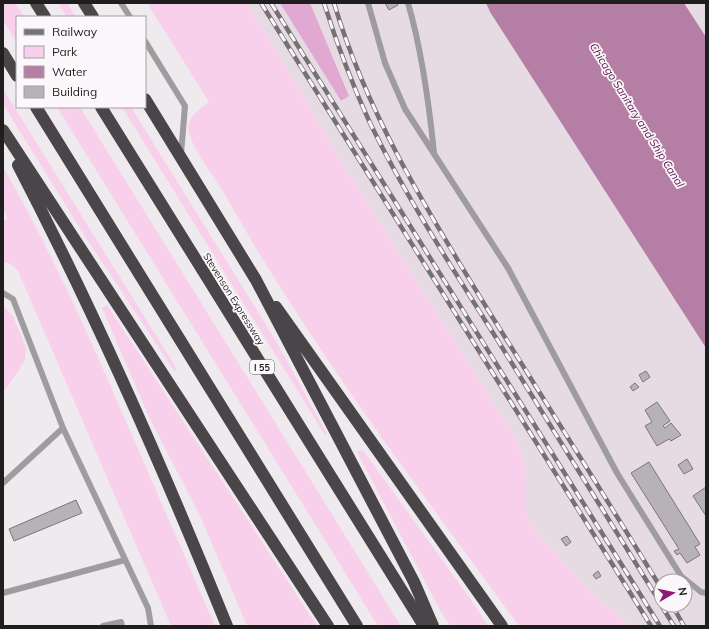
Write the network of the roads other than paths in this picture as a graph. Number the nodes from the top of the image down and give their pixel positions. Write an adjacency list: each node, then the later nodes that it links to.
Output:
1 (36, 3): 6 (highway)
2 (84, 3): 7 (highway)
3 (122, 3): 8 (lane)
4 (368, 3): 17 (lane)
5 (408, 3): 17 (lane)
6 (44, 16)
7 (92, 16)
8 (129, 16)
9 (146, 43): 18 (lane)
10 (3, 53): 11 (highway)
11 (16, 74)
12 (146, 101): 18 (highway)
13 (37, 108): 31 (highway)
14 (102, 108): 32 (highway, Stevenson Expressway / I 55)
15 (3, 130): 30 (highway)
16 (3, 136): 29 (highway)
17 (435, 154): 25 (lane)
18 (180, 155): 19 (highway)
19 (256, 280): 33 (highway); 34 (highway)
20 (3, 293): 21 (lane)
21 (63, 428): 22 (lane); 23 (lane)
22 (3, 483)
23 (125, 560): 24 (lane); 28 (lane)
24 (3, 593)
25 (706, 593)
26 (103, 626): 27 (lane)
27 (122, 626)
28 (151, 626)
29 (227, 626)
30 (328, 626)
31 (357, 626)
32 (424, 626)
33 (433, 626)
34 (502, 626)

